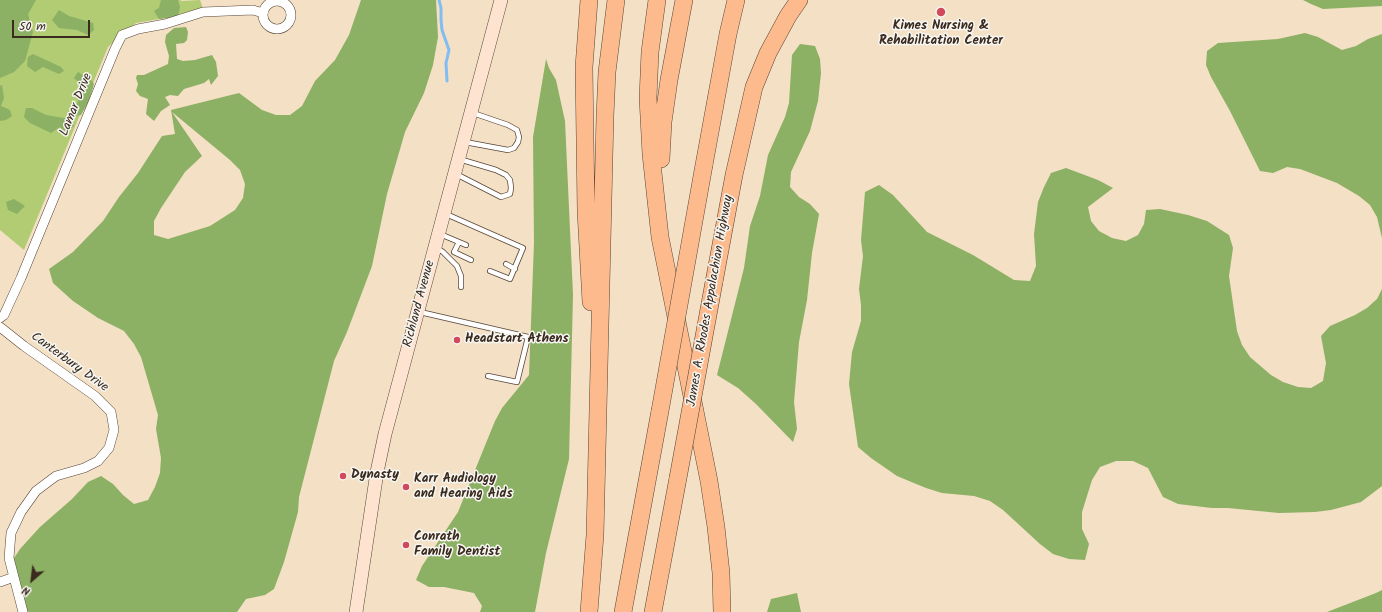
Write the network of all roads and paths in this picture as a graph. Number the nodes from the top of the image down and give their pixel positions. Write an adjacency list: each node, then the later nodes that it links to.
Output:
1 (501, 0): 9 (main road, Richland Avenue)
2 (589, 0): 28 (highway)
3 (616, 0): 28 (highway)
4 (656, 0): 15 (highway)
5 (684, 0): 15 (highway)
6 (736, 0): 34 (highway, bridge)
7 (799, 0): 35 (highway, James A. Rhodes Appalachian Highway, bridge)
8 (263, 13): 25 (street, Lamar Drive)
9 (471, 113): 10 (main road, Richland Avenue); 10 (lane)
10 (463, 141): 11 (main road, Richland Avenue)
11 (459, 158): 12 (main road, Richland Avenue); 12 (lane)
12 (455, 173): 13 (main road, Richland Avenue)
13 (444, 213): 14 (main road, Richland Avenue); 21 (lane)
14 (438, 233): 16 (lane); 18 (main road, Richland Avenue)
15 (660, 237): 36 (highway)
16 (459, 242): 17 (lane); 19 (lane)
17 (466, 245)
18 (435, 247): 23 (lane); 24 (main road, Richland Avenue)
19 (471, 260)
20 (506, 264): 21 (lane)
21 (515, 269): 22 (lane)
22 (490, 271)
23 (461, 287)
24 (418, 312): 27 (lane); 32 (main road, Richland Avenue)
25 (0, 318)
26 (0, 327): 29 (street, Canterbury Drive)
27 (488, 376)
28 (598, 437): 33 (highway)
29 (14, 578): 30 (street); 31 (street, Canterbury Drive)
30 (0, 582)
31 (23, 612)
32 (356, 612)
33 (589, 612)
34 (623, 612)
35 (653, 612)
36 (722, 612)

